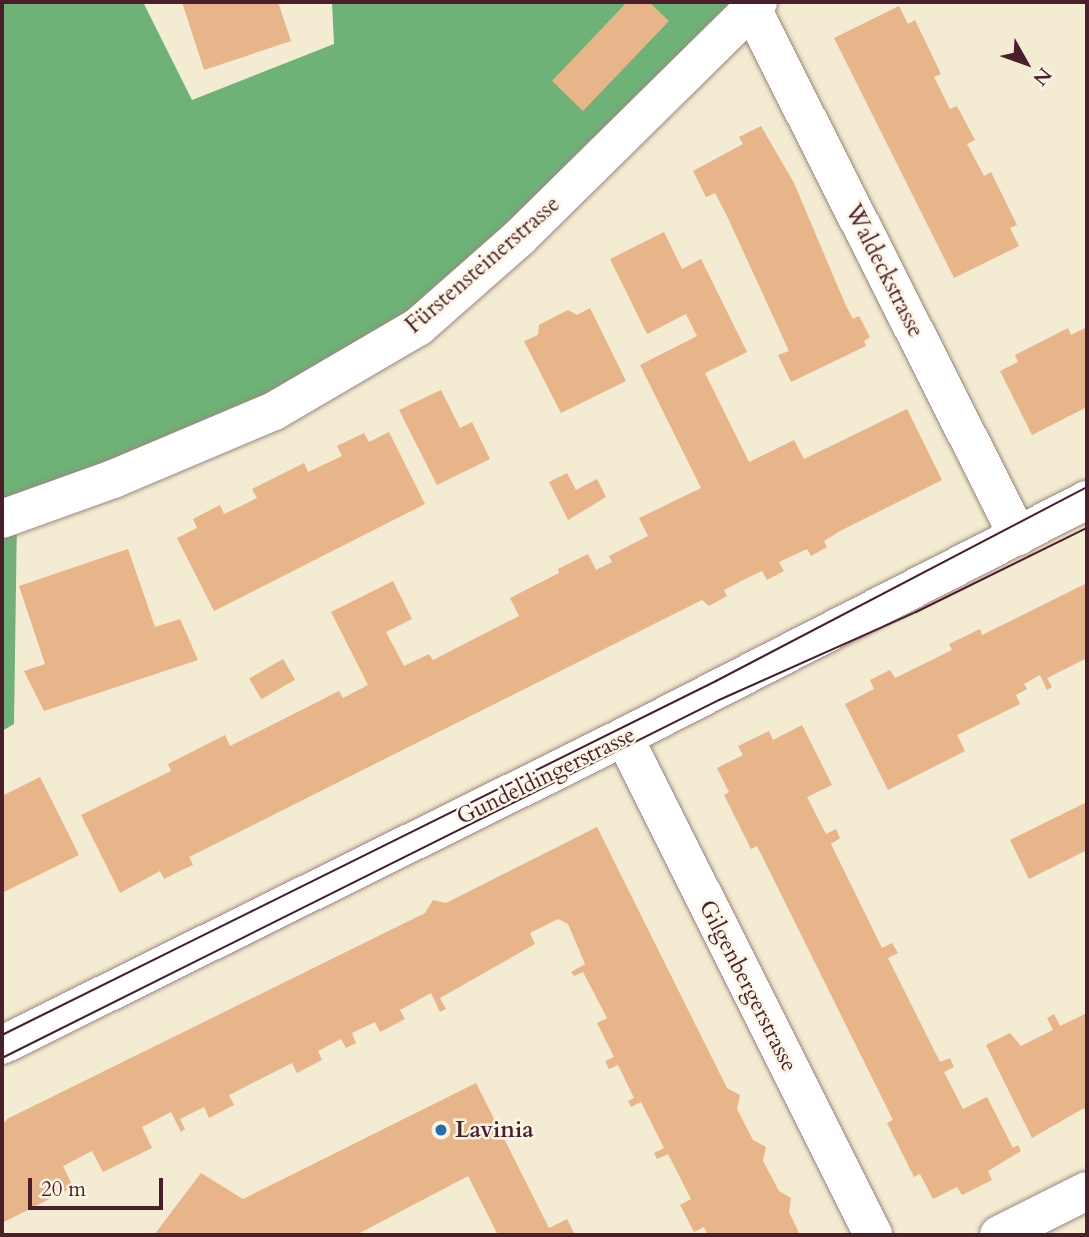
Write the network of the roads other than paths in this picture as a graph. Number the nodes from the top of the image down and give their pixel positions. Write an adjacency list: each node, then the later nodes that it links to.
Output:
1 (754, 4): 3 (street, Fürstensteinerstrasse); 4 (street, Waldeckstrasse)
2 (1087, 500): 4 (street, Gundeldingerstrasse)
3 (2, 519)
4 (1018, 536): 5 (street, Gundeldingerstrasse)
5 (624, 737): 6 (street, Gundeldingerstrasse); 8 (street, Gilgenbergerstrasse)
6 (2, 1045)
7 (1087, 1191): 9 (street)
8 (873, 1235)
9 (999, 1235)

